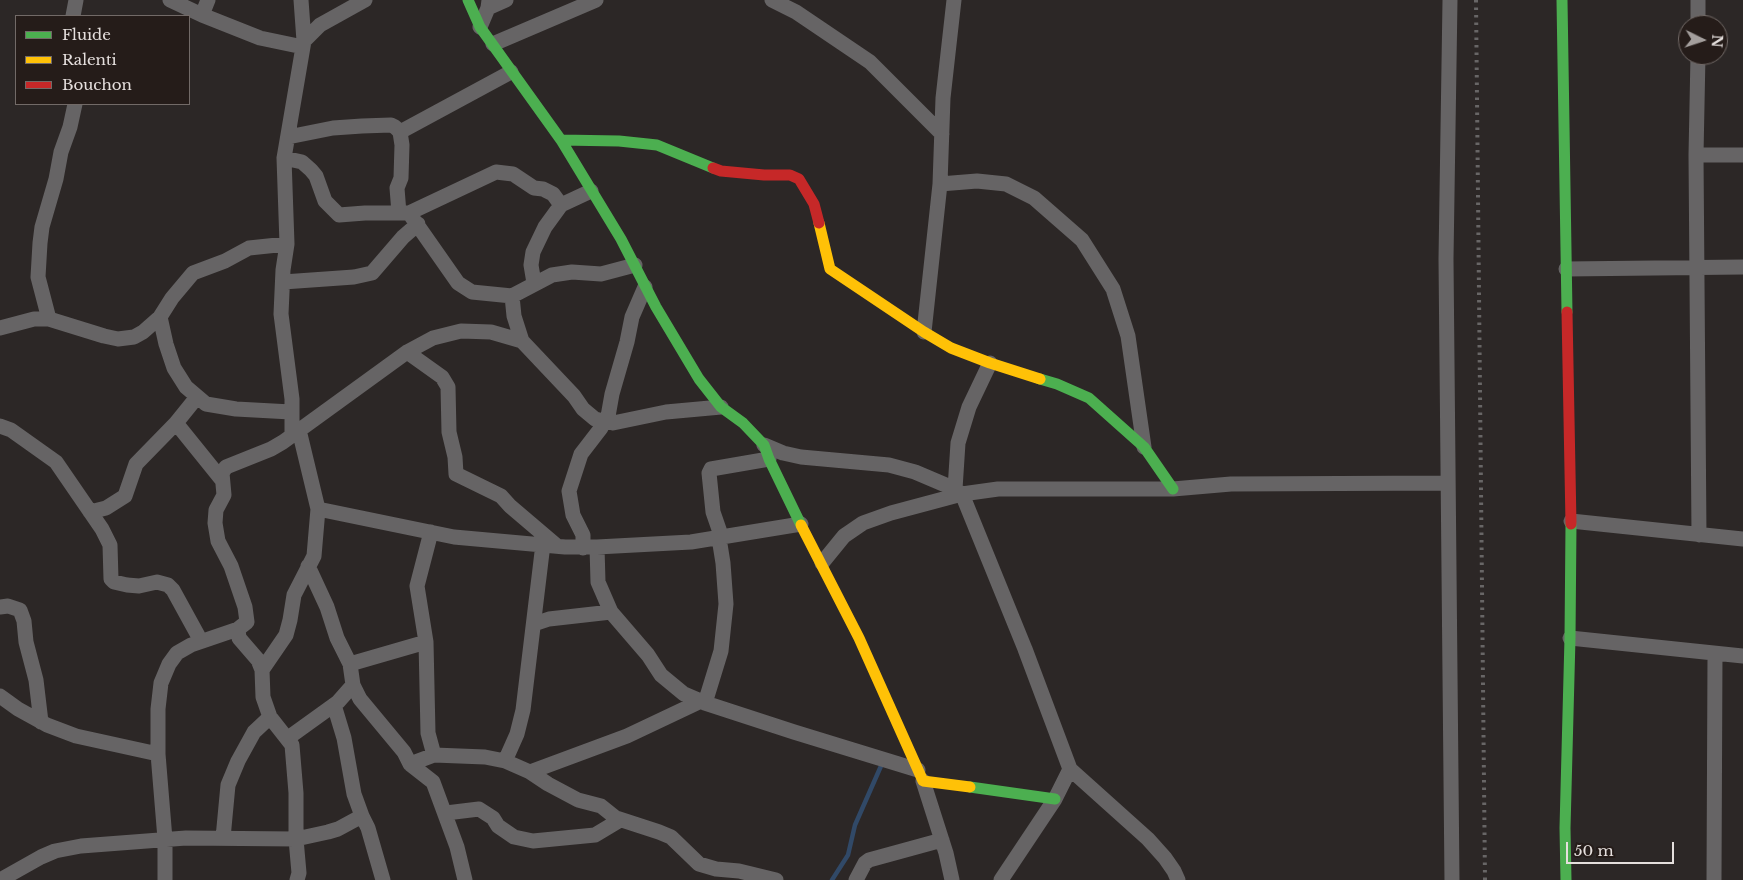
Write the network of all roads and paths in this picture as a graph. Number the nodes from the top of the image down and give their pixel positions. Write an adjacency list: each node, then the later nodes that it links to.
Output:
1 (76, 0): 15 (street)
2 (170, 0): 16 (street)
3 (208, 0): 16 (street)
4 (301, 0): 19 (street)
5 (365, 0): 19 (street)
6 (468, 0): 18 (street)
7 (506, 0): 14 (street)
8 (596, 0): 20 (street)
9 (772, 0): 25 (street)
10 (954, 0): 25 (street)
11 (1450, 0): 61 (street)
12 (1562, 0): 39 (street)
13 (1698, 0): 17 (street)
14 (488, 4): 18 (street)
15 (73, 15)
16 (202, 15): 19 (street)
17 (1698, 15)
18 (480, 27): 20 (street)
19 (303, 44): 26 (street)
20 (493, 44): 22 (street)
21 (1698, 65): 28 (street)
22 (511, 72): 24 (street); 27 (street)
23 (75, 105): 45 (street)
24 (400, 132): 26 (street); 34 (street)
25 (942, 134): 31 (street)
26 (288, 137): 30 (street)
27 (561, 140): 32 (street); 47 (street)
28 (1696, 155): 29 (street); 38 (street)
29 (1743, 155)
30 (284, 158): 34 (street); 35 (street)
31 (940, 184): 47 (street); 58 (street)
32 (591, 191): 33 (street); 36 (street)
33 (560, 205): 34 (street); 41 (street)
34 (408, 216): 40 (street); 43 (street)
35 (287, 244): 40 (street); 44 (street)
36 (635, 265): 41 (street); 42 (street)
37 (1743, 267): 38 (street)
38 (1697, 268): 39 (street); 69 (street)
39 (1566, 269): 66 (street)
40 (282, 282): 53 (street)
41 (534, 283): 43 (street)
42 (645, 287): 52 (street); 54 (street)
43 (512, 296): 48 (street)
44 (160, 317): 45 (street); 51 (street)
45 (49, 319): 46 (street)
46 (0, 328)
47 (924, 332): 50 (street)
48 (522, 342): 49 (street); 54 (street)
49 (407, 352): 57 (street); 72 (street)
50 (990, 363): 58 (street); 63 (street)
51 (197, 397): 53 (street); 55 (street)
52 (721, 407): 54 (street); 59 (street)
53 (291, 412): 57 (street)
54 (605, 422): 73 (street)
55 (176, 423): 60 (street); 65 (street)
56 (0, 426): 65 (street)
57 (296, 433): 60 (street); 64 (street)
58 (1144, 447): 62 (street)
59 (767, 452): 63 (street); 67 (street); 70 (street)
60 (222, 480): 79 (street)
61 (1448, 483): 62 (street); 119 (street)
62 (1174, 489): 63 (street)
63 (959, 491): 74 (street); 98 (street)
64 (318, 509): 68 (street); 75 (street)
65 (90, 512): 81 (street)
66 (1571, 521): 69 (street); 80 (street)
67 (801, 524): 70 (street); 74 (street)
68 (430, 532): 72 (street); 82 (street)
69 (1699, 535): 71 (street)
70 (720, 538): 73 (street); 89 (street)
71 (1743, 539)
72 (550, 545): 73 (street); 78 (street)
73 (590, 547): 77 (street)
74 (822, 563): 100 (street)
75 (308, 566): 85 (street); 86 (street)
76 (0, 606): 92 (street)
77 (611, 612): 78 (street); 89 (street)
78 (534, 624): 96 (street)
79 (238, 629): 81 (street); 86 (street)
80 (1570, 638): 83 (street); 120 (street)
81 (201, 641): 94 (street)
82 (426, 642): 85 (street); 95 (street)
83 (1715, 654): 84 (street); 121 (street)
84 (1743, 656)
85 (350, 664): 87 (street)
86 (262, 670): 91 (street)
87 (353, 685): 90 (street); 97 (street)
88 (0, 696): 92 (street)
89 (703, 702): 99 (street); 100 (street)
90 (334, 705): 93 (street); 103 (street)
91 (270, 717): 93 (street); 105 (street)
92 (41, 722): 94 (street)
93 (288, 738): 107 (street)
94 (158, 754): 106 (street)
95 (434, 755): 96 (street); 97 (street)
96 (505, 761): 99 (street)
97 (410, 764): 102 (street)
98 (1070, 769): 101 (street); 118 (street)
99 (530, 772): 104 (street)
100 (920, 776): 101 (street); 108 (street)
101 (1055, 799): 117 (street)
102 (446, 812): 104 (street); 113 (street)
103 (362, 816): 107 (street); 112 (street)
104 (620, 820): 114 (street)
105 (223, 838): 106 (street); 107 (street)
106 (165, 839): 109 (street); 110 (street)
107 (296, 839): 111 (street)
108 (942, 840): 115 (street); 116 (street)
109 (0, 880)
110 (165, 880)
111 (297, 880)
112 (382, 880)
113 (464, 880)
114 (776, 880)
115 (856, 880)
116 (952, 880)
117 (1001, 880)
118 (1178, 880)
119 (1452, 880)
120 (1566, 880)
121 (1714, 880)

